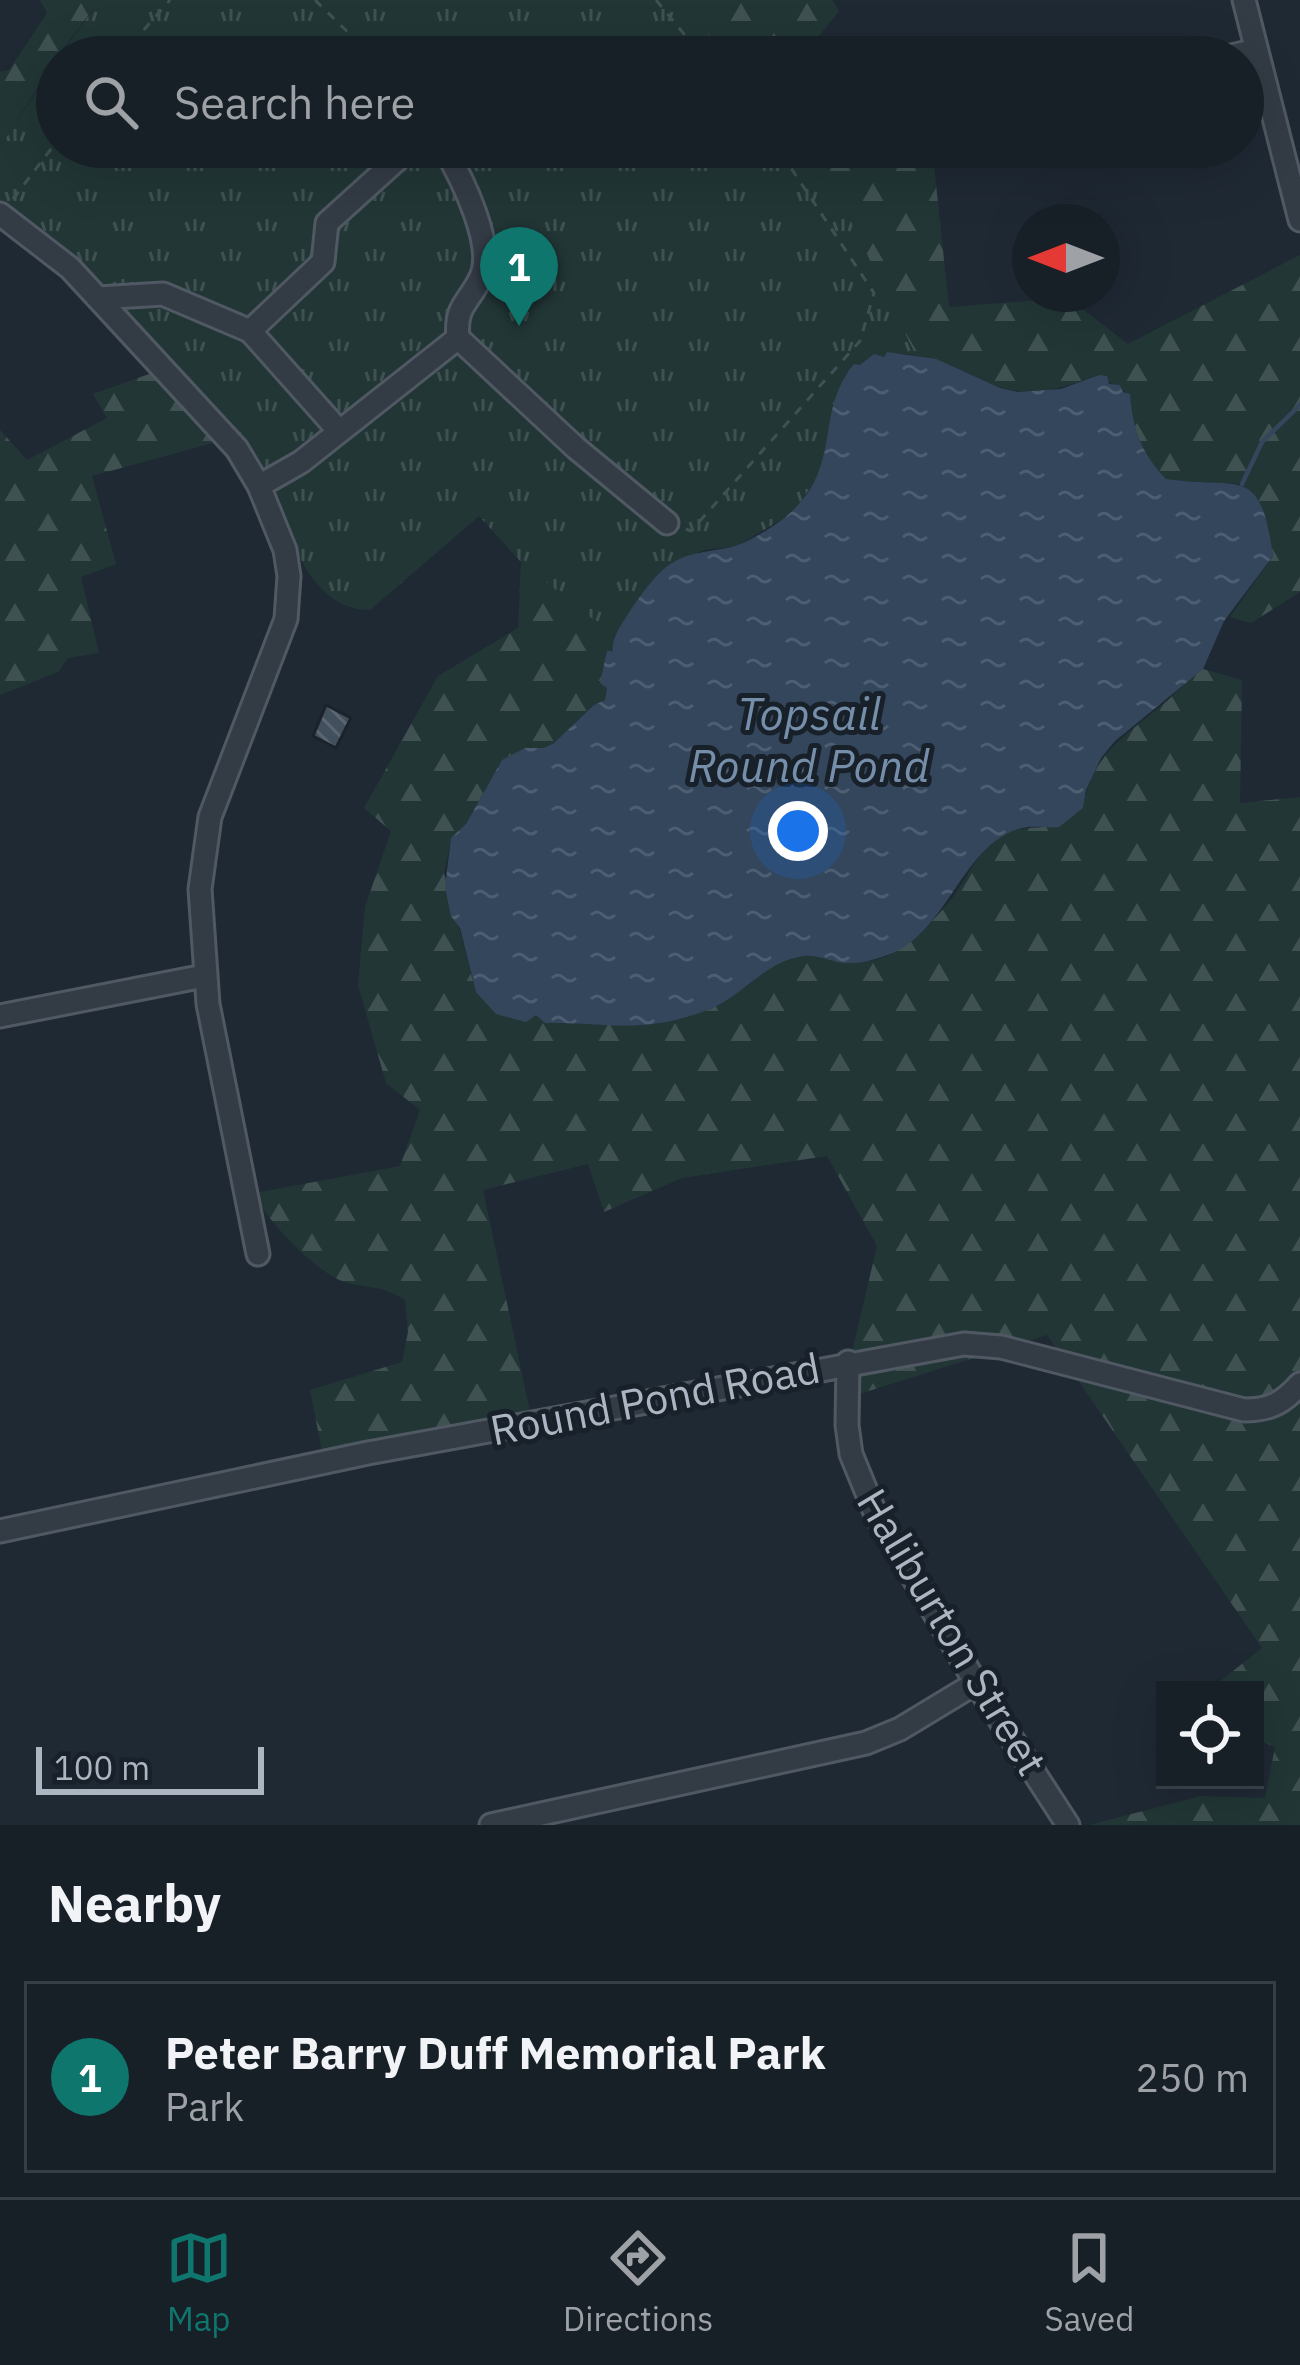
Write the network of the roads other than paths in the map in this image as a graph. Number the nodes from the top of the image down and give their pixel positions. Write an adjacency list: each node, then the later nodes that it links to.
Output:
1 (1244, 0): 2 (street)
2 (1253, 36)
3 (1264, 81): 7 (street)
4 (388, 168): 9 (street)
5 (456, 168): 10 (street)
6 (0, 215): 8 (street)
7 (1300, 220)
8 (98, 298): 9 (street); 12 (street)
9 (250, 331): 11 (street)
10 (458, 338): 11 (street); 13 (street)
11 (339, 431): 12 (street)
12 (259, 486): 14 (street)
13 (667, 523)
14 (204, 976): 15 (street); 16 (street)
15 (0, 1016)
16 (258, 1254)
17 (848, 1362): 18 (street, Round Pond Road); 19 (street, Round Pond Road); 20 (street, Haliburton Street)
18 (1300, 1384)
19 (0, 1531)
20 (976, 1683): 21 (street); 22 (street, Haliburton Street)
21 (491, 1825)
22 (1068, 1825)

